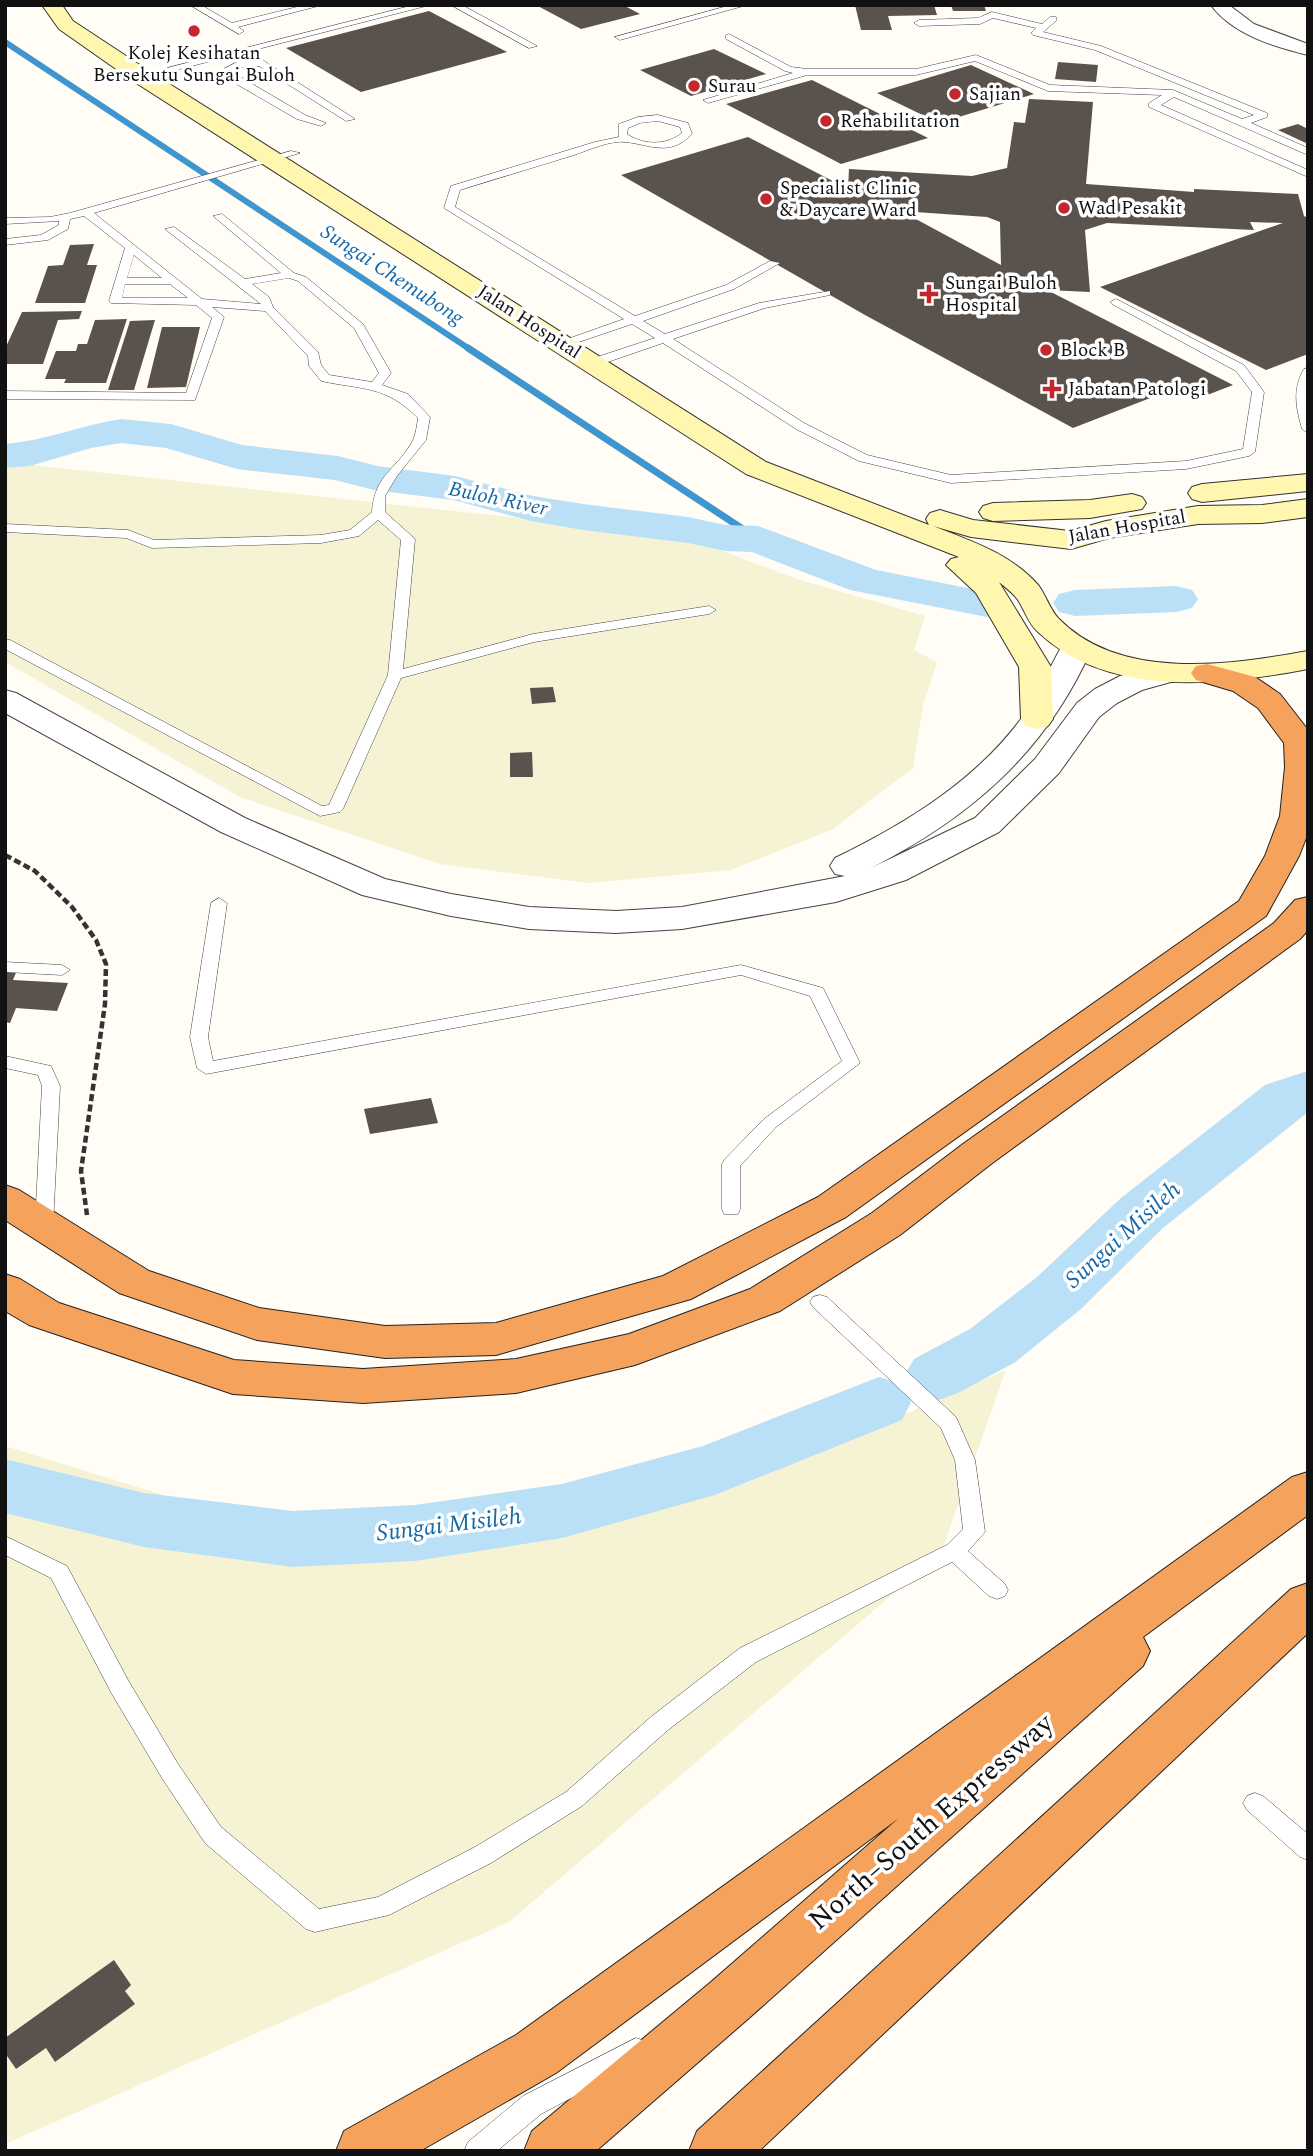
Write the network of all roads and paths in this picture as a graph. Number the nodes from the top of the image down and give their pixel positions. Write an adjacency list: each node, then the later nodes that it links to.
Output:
1 (52, 5): 19 (main road, Jalan Hospital)
2 (73, 5): 19 (main road, Jalan Hospital)
3 (194, 5): 11 (lane)
4 (318, 5): 11 (lane)
5 (426, 5): 15 (lane)
6 (455, 5): 16 (lane)
7 (743, 5): 13 (lane)
8 (1219, 5): 17 (street)
9 (1053, 19): 12 (lane)
10 (919, 23): 12 (lane)
11 (230, 26): 15 (lane)
12 (1044, 27): 26 (lane)
13 (620, 37)
14 (729, 37): 18 (lane)
15 (262, 45): 19 (lane)
16 (532, 46)
17 (1308, 50)
18 (807, 72): 20 (lane); 21 (lane)
19 (151, 73): 29 (main road, Jalan Hospital)
20 (1173, 93): 26 (lane); 30 (lane)
21 (708, 100)
22 (332, 108): 23 (lane); 23 (lane); 24 (lane)
23 (301, 117): 25 (lane)
24 (350, 119)
25 (321, 123)
26 (1242, 123): 28 (lane)
27 (627, 139): 27 (lane); 47 (lane)
28 (1308, 152)
29 (285, 156): 31 (lane); 49 (main road, Jalan Hospital)
30 (1308, 174)
31 (86, 212): 33 (lane); 37 (lane)
32 (218, 216): 39 (lane)
33 (65, 218): 34 (lane); 36 (lane)
34 (5, 221)
35 (170, 229): 42 (lane)
36 (5, 242)
37 (130, 249): 40 (lane); 41 (lane)
38 (775, 263): 47 (lane)
39 (290, 275): 42 (lane); 51 (lane)
40 (122, 281): 41 (lane); 44 (lane)
41 (171, 281): 44 (lane)
42 (245, 282): 46 (lane)
43 (826, 293): 48 (lane)
44 (199, 302): 46 (lane); 52 (lane)
45 (1116, 302): 48 (lane)
46 (268, 308): 51 (lane)
47 (634, 320): 48 (lane); 49 (lane)
48 (665, 339): 49 (lane)
49 (588, 350): 58 (main road, Jalan Hospital)
50 (1308, 372): 53 (lane)
51 (375, 386): 57 (lane)
52 (5, 395)
53 (1308, 429)
54 (1308, 482): 55 (main road, Jalan Hospital)
55 (1182, 496): 58 (main road, Jalan Hospital); 62 (main road)
56 (1308, 508): 59 (main road, Jalan Hospital)
57 (378, 513): 60 (lane); 71 (lane)
58 (898, 514): 63 (main road, Jalan Hospital); 64 (main road, Jalan Hospital); 73 (main road)
59 (1262, 514): 61 (main road); 62 (main road, Jalan Hospital)
60 (5, 528)
61 (1308, 529)
62 (1106, 530): 63 (main road, Jalan Hospital)
63 (1071, 540): 64 (main road)
64 (1039, 575): 67 (main road, Jalan Hospital)
65 (709, 610): 71 (lane)
66 (5, 643): 71 (lane)
67 (1076, 648): 69 (main road); 73 (street)
68 (1308, 660): 70 (main road)
69 (1167, 673): 70 (main road); 75 (street)
70 (1207, 673): 84 (highway)
71 (395, 675)
72 (5, 700): 75 (street)
73 (1037, 719): 75 (street)
74 (5, 855): 84 (path)
75 (769, 902)
76 (219, 903): 82 (lane)
77 (1308, 908): 85 (highway)
78 (5, 967): 79 (lane)
79 (62, 970)
80 (5, 1062): 83 (lane)
81 (5, 1200): 83 (highway)
82 (730, 1209)
83 (44, 1225): 84 (highway)
84 (98, 1259)
85 (5, 1290)
86 (820, 1302): 89 (lane)
87 (1308, 1491): 94 (highway, North–South Expressway); 95 (highway)
88 (5, 1545): 89 (lane)
89 (954, 1552): 90 (lane)
90 (997, 1590)
91 (1308, 1603): 98 (highway)
92 (1255, 1803): 93 (lane)
93 (1308, 1849)
94 (730, 2000): 96 (lane); 97 (highway, North–South Expressway)
95 (364, 2151)
96 (477, 2151)
97 (552, 2151)
98 (717, 2151)

